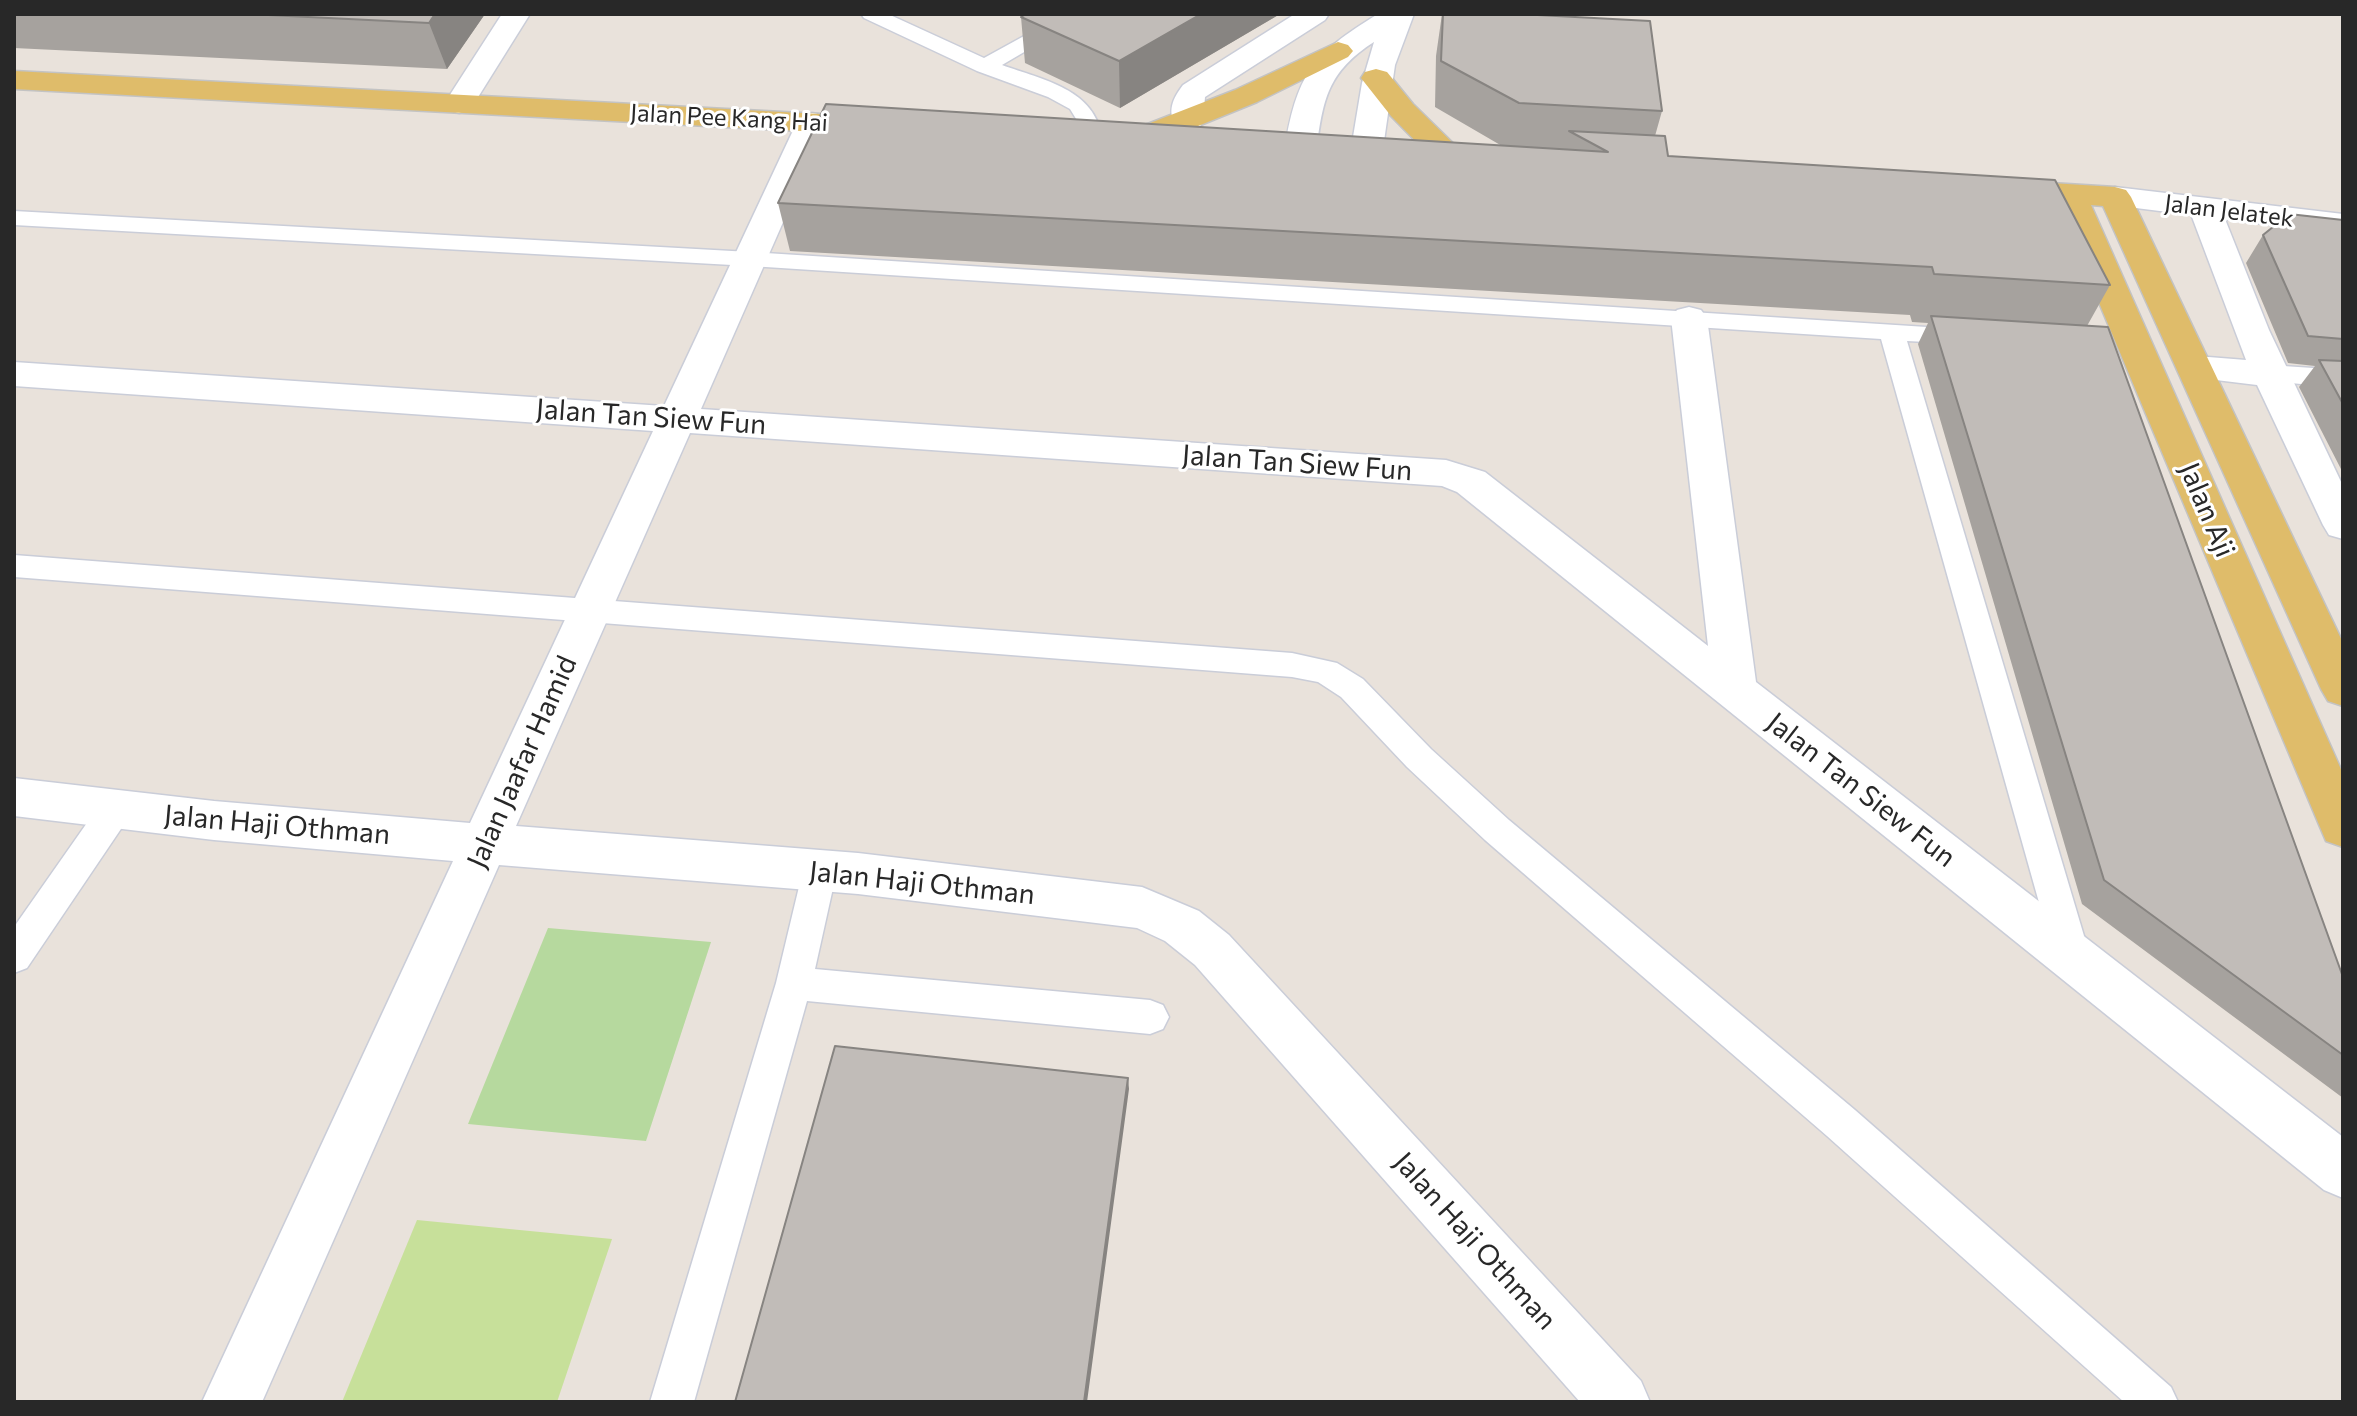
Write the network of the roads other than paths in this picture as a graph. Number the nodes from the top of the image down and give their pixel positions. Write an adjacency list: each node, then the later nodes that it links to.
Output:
1 (516, 14): 10 (street)
2 (871, 14): 7 (lane)
3 (1079, 14): 7 (lane)
4 (1315, 14): 11 (street)
5 (1399, 14): 6 (street); 8 (street)
6 (1338, 51): 11 (main road); 17 (street)
7 (985, 66): 14 (lane)
8 (1376, 78): 17 (street); 17 (main road)
9 (14, 80): 10 (main road, Jalan Pee Kang Hai)
10 (459, 104): 12 (main road, Jalan Pee Kang Hai)
11 (1188, 121): 15 (main road)
12 (812, 122): 13 (main road, Jalan Pee Kang Hai); 24 (street, Jalan Jaafar Hamid)
13 (905, 128)
14 (1075, 138): 15 (main road)
15 (1133, 141): 16 (main road)
16 (1209, 146)
17 (1344, 154)
18 (1974, 188): 19 (main road)
19 (2069, 193): 20 (main road); 40 (main road, Jalan Aji)
20 (2115, 197): 21 (street, Jalan Jelatek); 28 (main road, Jalan Aji)
21 (2205, 209): 23 (street, Jalan Jelatek); 30 (street)
22 (14, 218): 24 (lane)
23 (2343, 224)
24 (750, 259): 25 (lane); 32 (street, Jalan Jaafar Hamid)
25 (1689, 318): 26 (lane); 37 (street)
26 (1892, 332): 27 (lane); 43 (lane)
27 (1983, 338)
28 (2196, 368): 30 (street); 36 (main road, Jalan Aji)
29 (14, 374): 32 (street, Jalan Tan Siew Fun)
30 (2268, 374): 31 (lane); 33 (street)
31 (2343, 379)
32 (677, 418): 35 (street, Jalan Jaafar Hamid); 37 (street, Jalan Tan Siew Fun)
33 (2343, 525)
34 (14, 566): 35 (lane)
35 (591, 611): 41 (street, Jalan Jaafar Hamid); 51 (lane)
36 (2343, 689)
37 (1735, 690): 43 (street, Jalan Tan Siew Fun)
38 (14, 797): 39 (street, Jalan Haji Othman)
39 (115, 810): 41 (street, Jalan Haji Othman); 44 (lane)
40 (2343, 827)
41 (484, 845): 42 (street, Jalan Haji Othman); 48 (street, Jalan Jaafar Hamid)
42 (820, 870): 45 (lane); 50 (street, Jalan Haji Othman)
43 (2072, 956): 47 (street, Jalan Tan Siew Fun)
44 (14, 957)
45 (794, 983): 46 (lane); 49 (lane)
46 (1150, 1017)
47 (2343, 1171)
48 (232, 1402)
49 (672, 1402)
50 (1620, 1402)
51 (2156, 1402)

